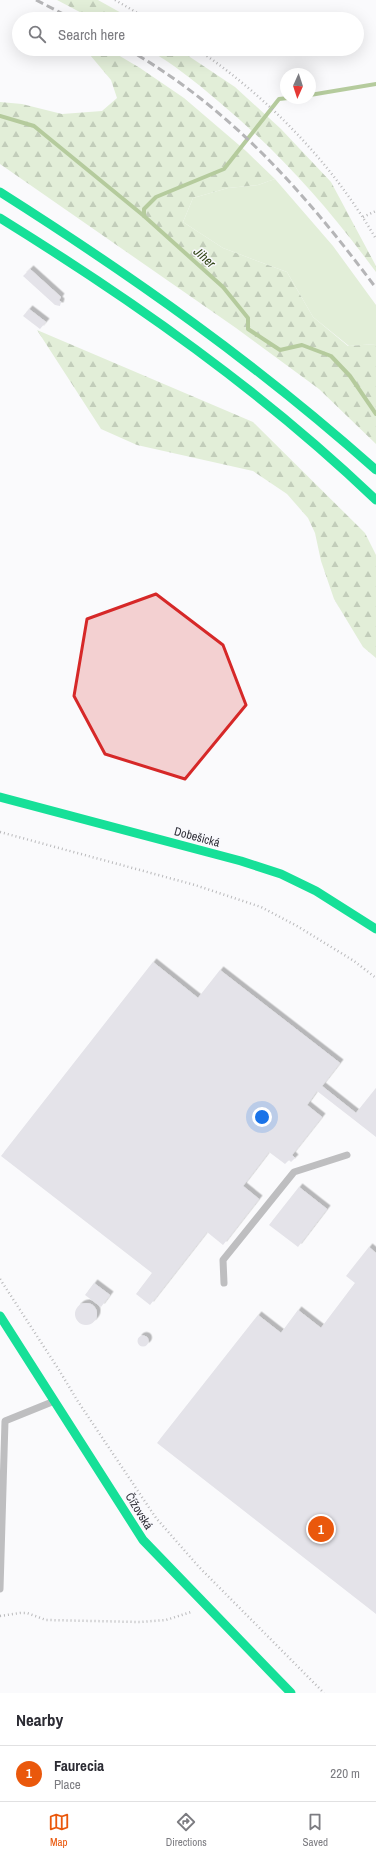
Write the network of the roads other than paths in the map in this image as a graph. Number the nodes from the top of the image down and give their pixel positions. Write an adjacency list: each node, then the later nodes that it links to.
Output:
1 (0, 192): 3 (main road)
2 (0, 218): 4 (main road)
3 (376, 470)
4 (376, 500)
5 (0, 797): 6 (main road, Dobešická)
6 (376, 929)
7 (347, 1155): 8 (lane)
8 (224, 1283)
9 (0, 1316): 10 (main road, Čížovská)
10 (54, 1401): 11 (lane); 13 (main road, Čížovská)
11 (2, 1419): 12 (lane)
12 (0, 1589)
13 (291, 1693)

